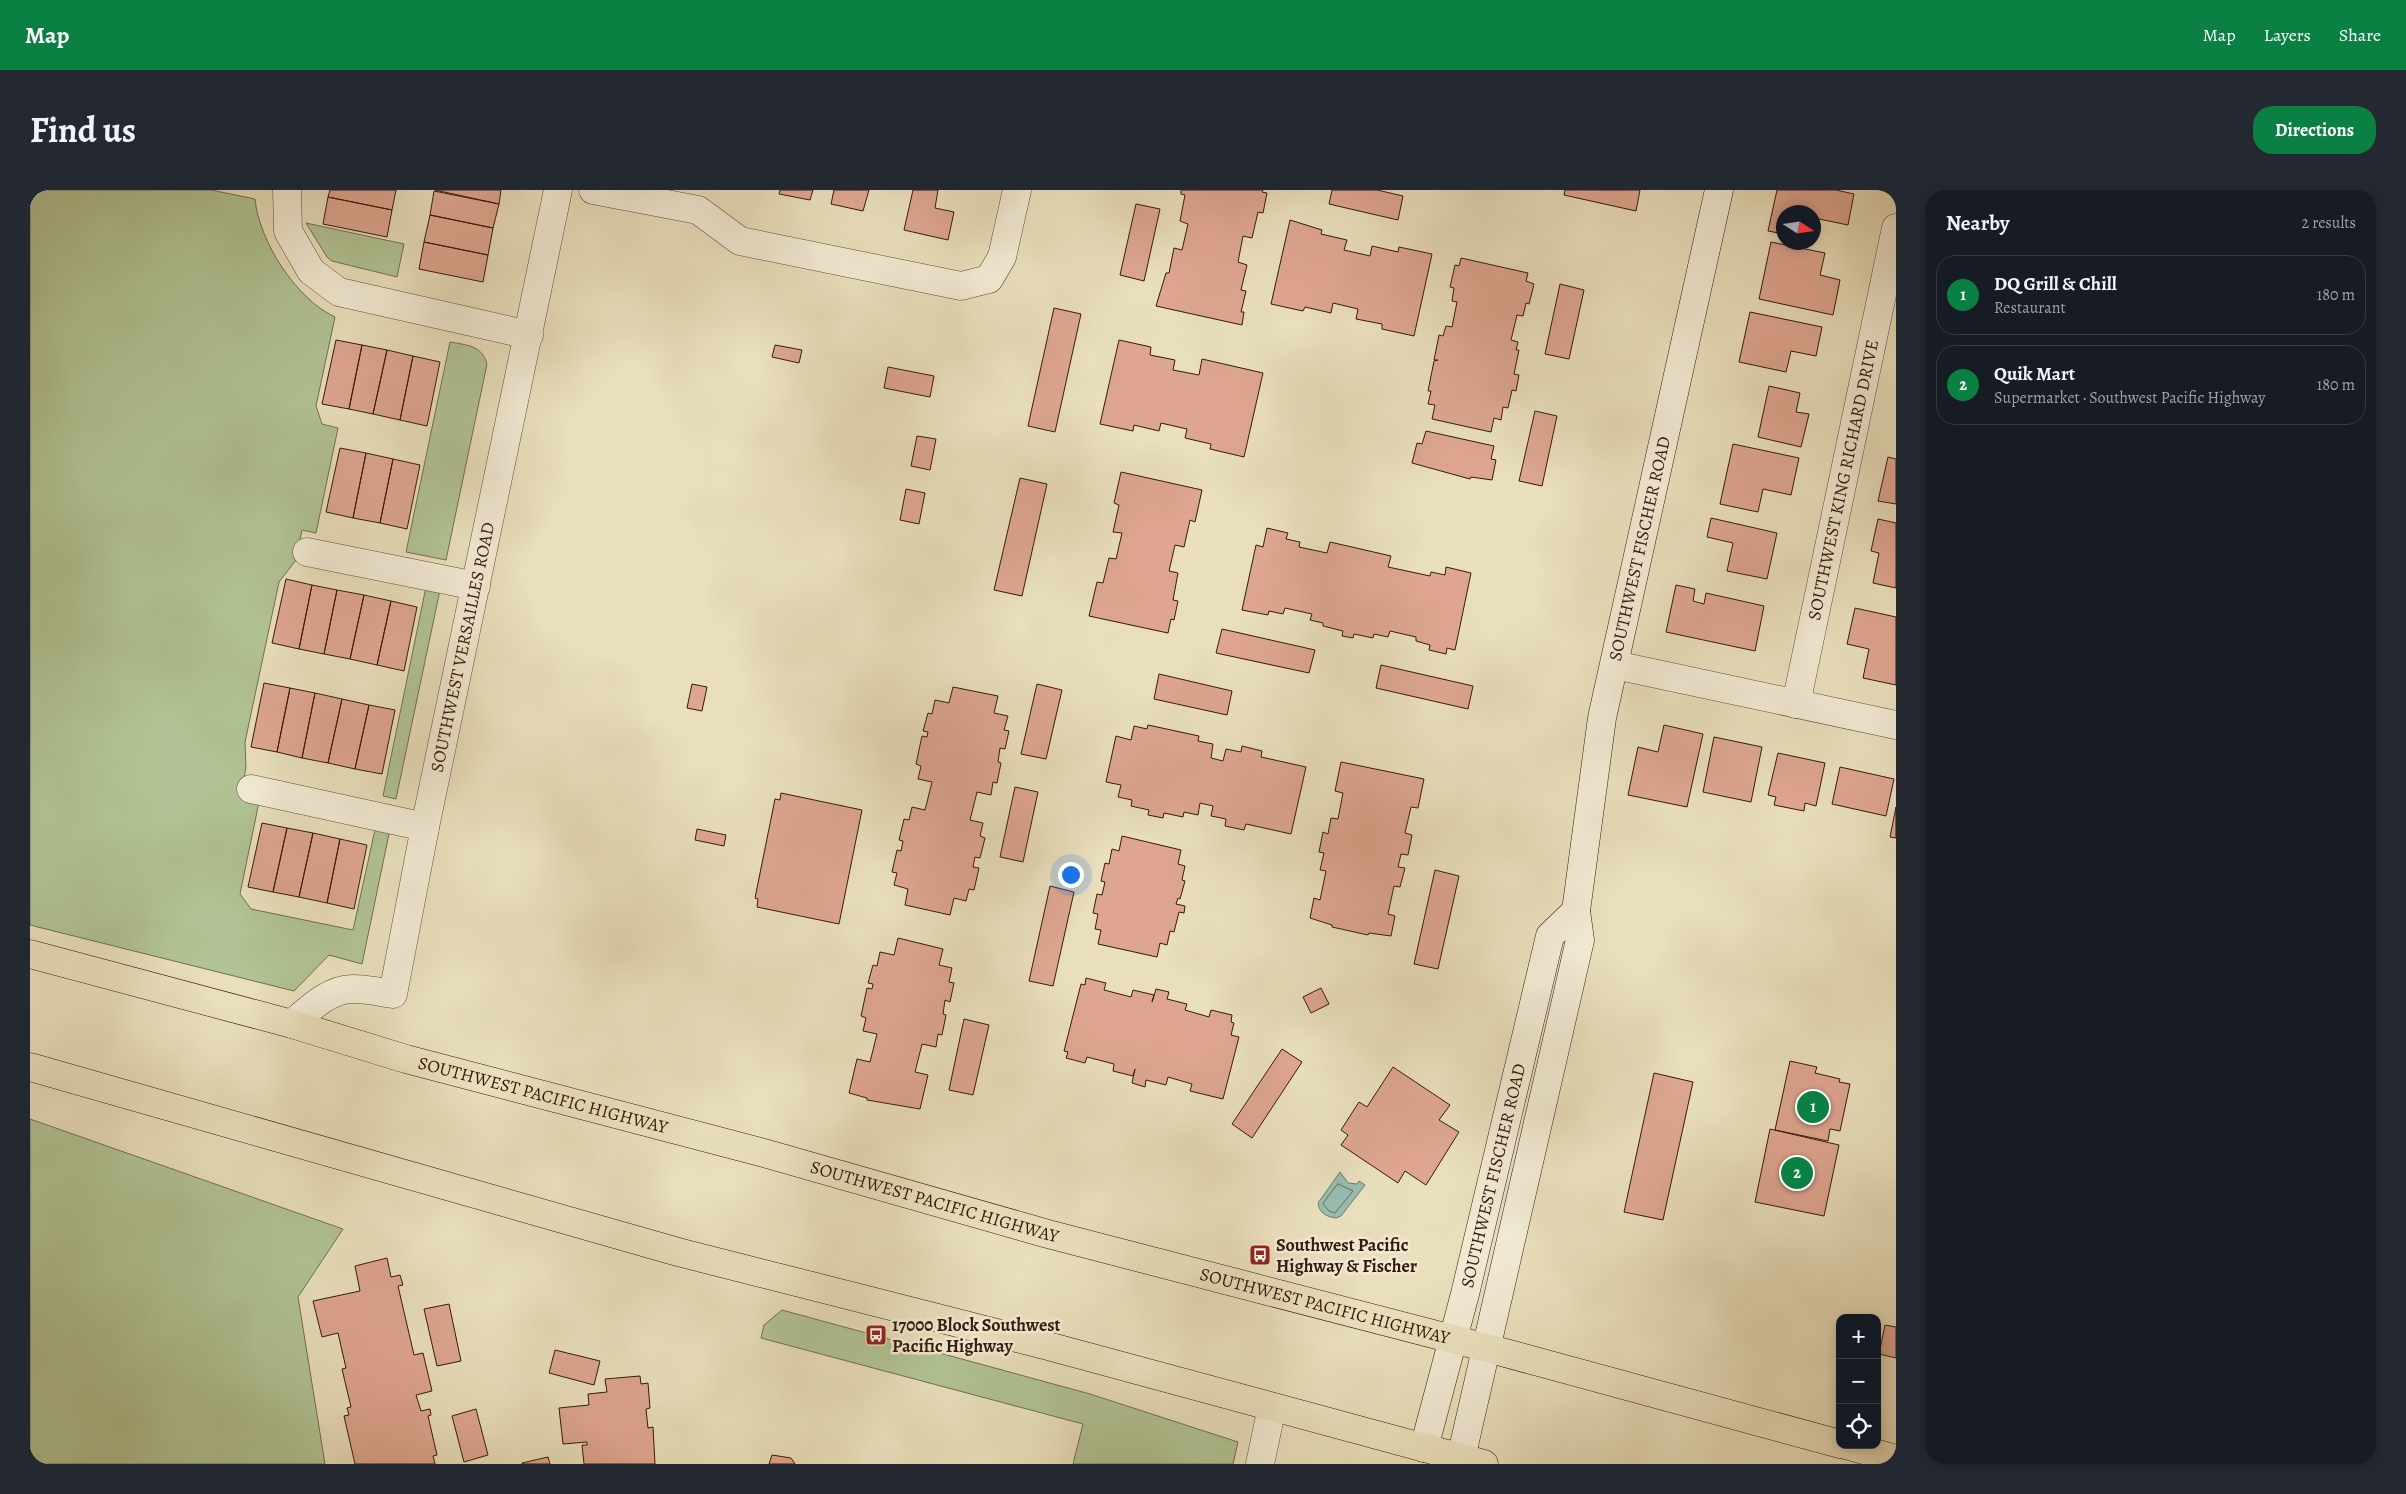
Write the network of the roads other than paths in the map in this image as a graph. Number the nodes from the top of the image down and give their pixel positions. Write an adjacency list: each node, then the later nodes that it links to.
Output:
1 (287, 190): 7 (street)
2 (558, 190): 7 (street, SOUTHWEST VERSAILLES ROAD)
3 (593, 190): 4 (street)
4 (1017, 190)
5 (1718, 190): 10 (street, SOUTHWEST FISCHER ROAD)
6 (1896, 228): 11 (street, SOUTHWEST KING RICHARD DRIVE)
7 (529, 335): 9 (street, SOUTHWEST VERSAILLES ROAD)
8 (307, 552): 9 (street)
9 (476, 586): 14 (street, SOUTHWEST VERSAILLES ROAD)
10 (1615, 665): 11 (street); 15 (street, SOUTHWEST FISCHER ROAD)
11 (1796, 704): 12 (street)
12 (1896, 725)
13 (251, 790): 14 (street)
14 (425, 826): 17 (street, SOUTHWEST VERSAILLES ROAD)
15 (1576, 911): 19 (street, SOUTHWEST FISCHER ROAD); 20 (street, SOUTHWEST FISCHER ROAD)
16 (30, 954): 17 (highway, SOUTHWEST PACIFIC HIGHWAY)
17 (292, 1024): 19 (highway, SOUTHWEST PACIFIC HIGHWAY)
18 (30, 1067): 21 (highway)
19 (1453, 1339): 20 (highway, SOUTHWEST PACIFIC HIGHWAY); 23 (street, SOUTHWEST FISCHER ROAD)
20 (1487, 1348): 22 (highway, SOUTHWEST PACIFIC HIGHWAY); 26 (street, SOUTHWEST FISCHER ROAD)
21 (1272, 1407): 23 (highway); 27 (street)
22 (1836, 1443)
23 (1424, 1448): 26 (highway)
24 (1860, 1449): 25 (highway)
25 (1896, 1459)
26 (1473, 1461)
27 (1260, 1464)

